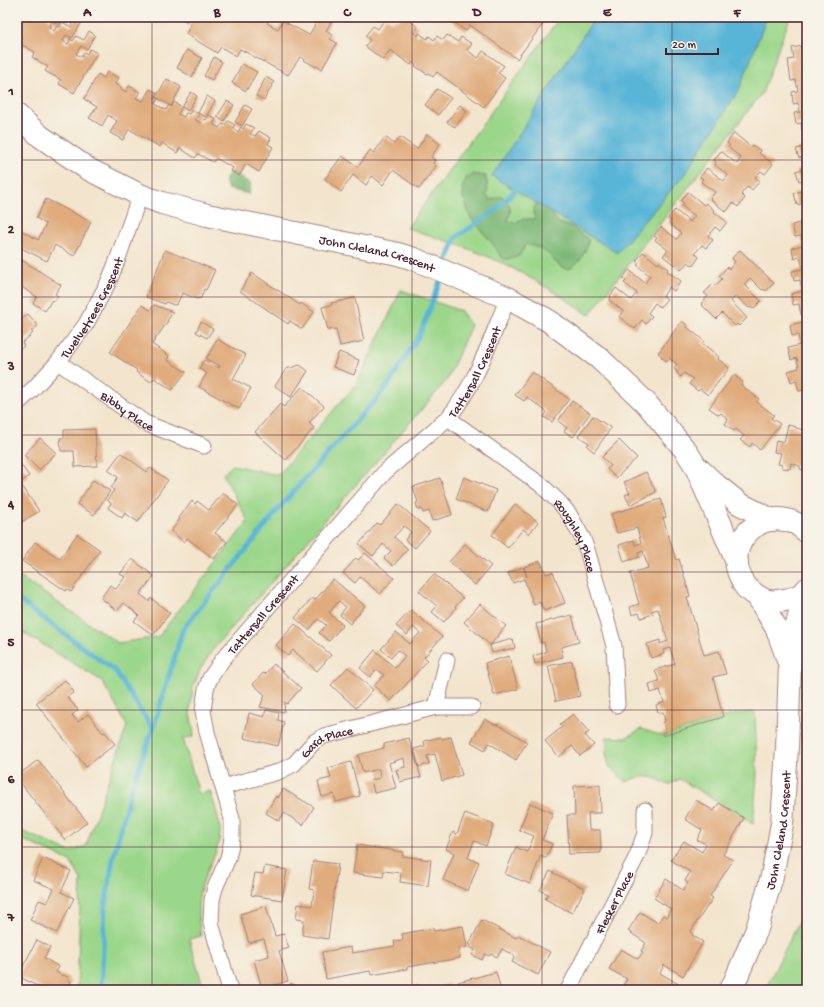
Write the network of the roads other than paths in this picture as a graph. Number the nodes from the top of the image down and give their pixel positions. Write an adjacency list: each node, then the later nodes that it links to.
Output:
1 (17, 115): 2 (street, John Cleland Crescent)
2 (140, 195): 3 (street, John Cleland Crescent); 4 (street, Twelvetrees Crescent)
3 (508, 298): 6 (street, Tattersall Crescent); 8 (street, John Cleland Crescent)
4 (58, 362): 5 (street, Twelvetrees Crescent); 7 (street, Bibby Place)
5 (17, 404)
6 (448, 418): 16 (street, Roughley Place); 19 (street, Tattersall Crescent)
7 (204, 446)
8 (695, 465): 9 (street, John Cleland Crescent); 11 (street, John Cleland Crescent)
9 (772, 520): 10 (street); 11 (street)
10 (803, 527)
11 (736, 562): 13 (street, John Cleland Crescent)
12 (806, 590): 13 (street); 15 (street, John Cleland Crescent)
13 (758, 597): 15 (street, John Cleland Crescent)
14 (448, 660): 17 (street)
15 (790, 664): 23 (street, John Cleland Crescent)
16 (617, 705)
17 (436, 707): 18 (street, Gard Place); 19 (street, Gard Place)
18 (472, 707)
19 (223, 786): 21 (street, Tattersall Crescent)
20 (645, 810): 22 (street, Flecker Place)
21 (230, 990)
22 (568, 990)
23 (730, 990)

